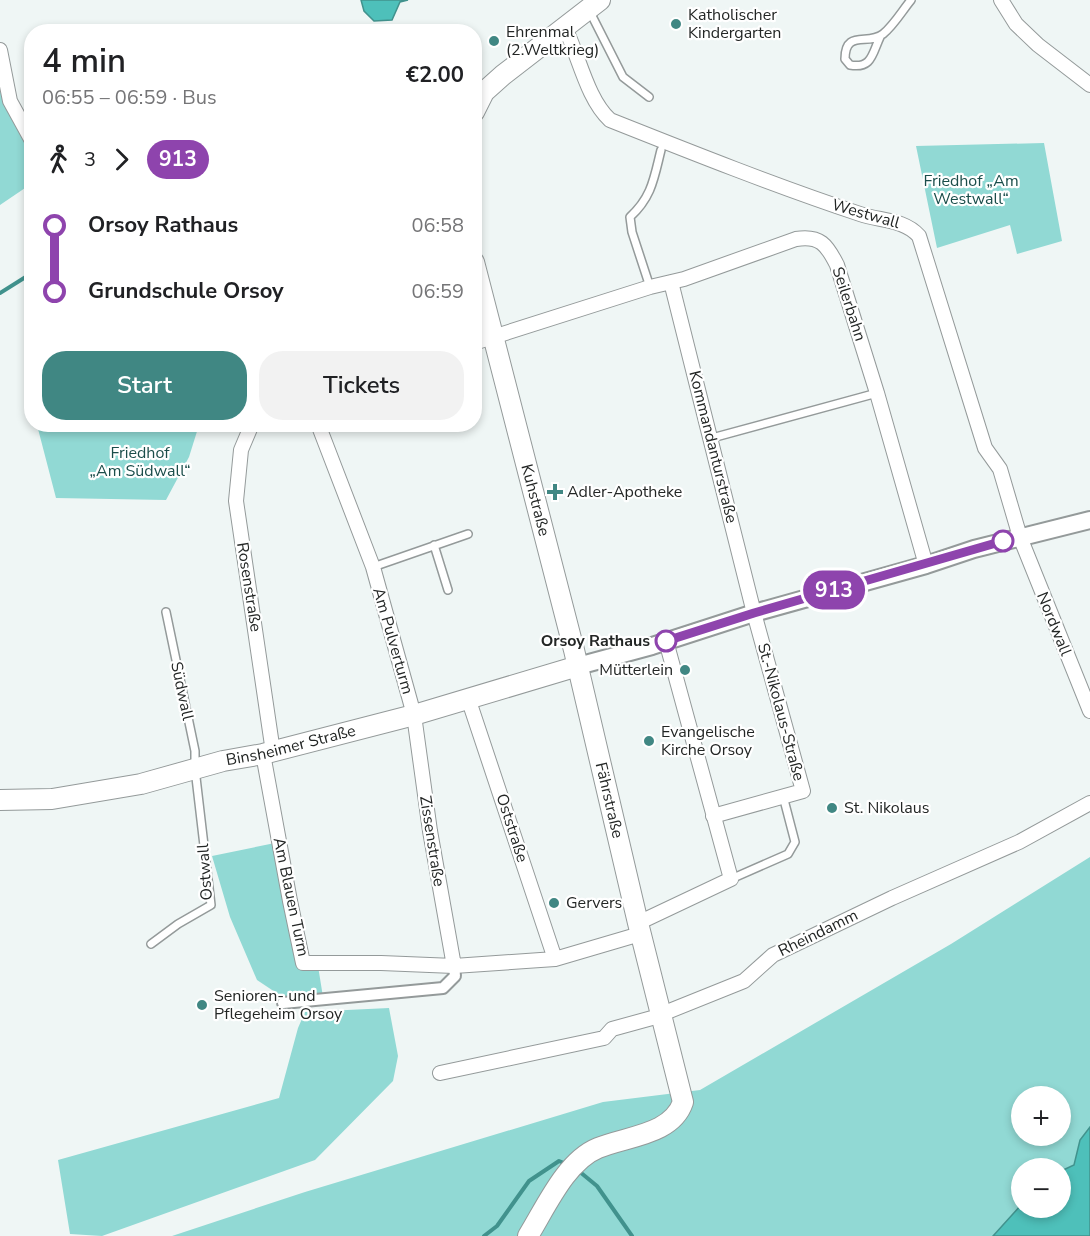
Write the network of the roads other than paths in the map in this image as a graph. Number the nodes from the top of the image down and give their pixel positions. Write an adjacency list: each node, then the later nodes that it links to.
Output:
1 (911, 0): 5 (lane)
2 (1001, 0): 7 (street)
3 (594, 5): 4 (main road); 9 (lane)
4 (565, 28): 8 (main road); 21 (street, Westwall)
5 (880, 37): 5 (lane)
6 (0, 50): 10 (street)
7 (1090, 85)
8 (482, 96)
9 (649, 97)
10 (24, 126)
11 (661, 150): 13 (lane)
12 (671, 282): 13 (street, Seilerbahn); 15 (street, Seilerbahn); 18 (street, Kommandanturstraße)
13 (650, 287): 14 (street, Seilerbahn)
14 (483, 339): 29 (main road, Kuhstraße)
15 (877, 393): 18 (lane); 23 (street, Seilerbahn)
16 (249, 432): 33 (street, Rosenstraße)
17 (321, 432): 24 (street, Am Pulverturm)
18 (712, 438): 27 (street, Kommandanturstraße)
19 (1090, 520): 21 (street)
20 (468, 534): 22 (lane, Am Pulverturm)
21 (1020, 537): 23 (street); 31 (street, Nordwall)
22 (434, 545): 24 (lane, Am Pulverturm); 25 (lane)
23 (926, 565): 27 (street)
24 (373, 567): 32 (street, Am Pulverturm)
25 (448, 590)
26 (166, 612): 34 (lane, Südwall)
27 (754, 613): 28 (street); 35 (street, St.-Nikolaus-Straße)
28 (666, 641): 29 (street); 38 (street)
29 (578, 666): 30 (main road, Binsheimer Straße); 40 (main road, Fährstraße)
30 (468, 698): 32 (main road, Binsheimer Straße); 42 (street, Oststraße)
31 (1090, 711)
32 (414, 715): 33 (main road, Binsheimer Straße); 43 (street, Zissenstraße)
33 (268, 753): 34 (main road, Binsheimer Straße); 43 (street, Am Blauen Turm)
34 (195, 769): 36 (main road, Binsheimer Straße); 41 (lane, Ostwall)
35 (783, 796): 38 (street, St.-Nikolaus-Straße); 39 (lane)
36 (0, 800)
37 (1090, 803): 45 (street, Rheindamm)
38 (713, 816): 39 (street)
39 (731, 879): 40 (street)
40 (639, 928): 42 (street); 45 (main road, Fährstraße)
41 (151, 944)
42 (555, 959): 43 (street)
43 (454, 966): 44 (street)
44 (283, 1003)
45 (660, 1014): 46 (street, Rheindamm); 47 (main road)
46 (440, 1074)
47 (528, 1236)

